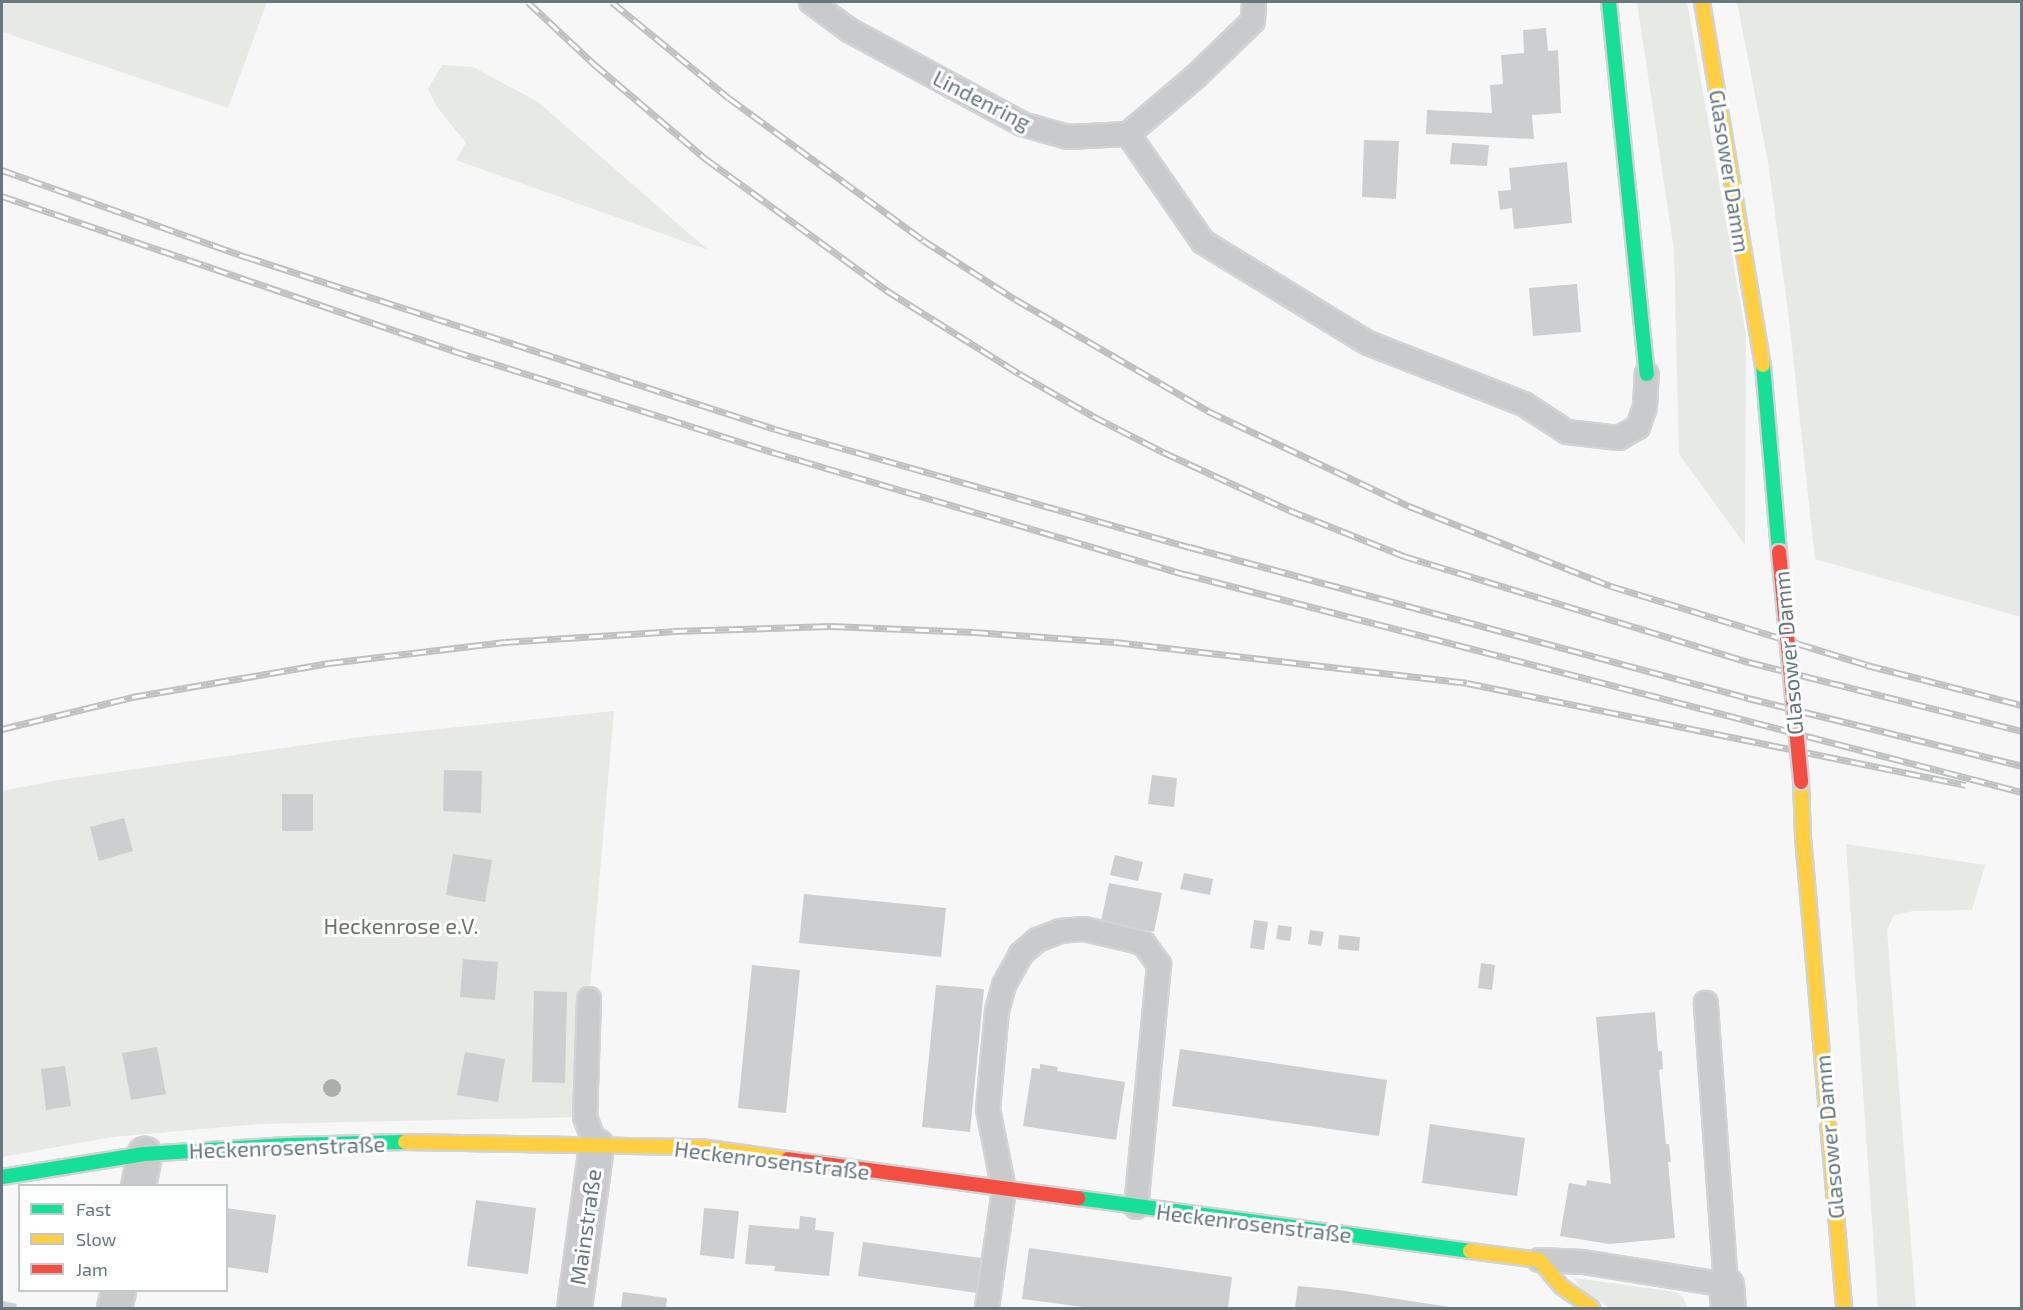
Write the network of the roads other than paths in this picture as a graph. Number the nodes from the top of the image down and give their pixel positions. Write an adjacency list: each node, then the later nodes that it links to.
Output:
1 (811, 2): 5 (lane, Lindenring)
2 (1254, 2): 5 (lane)
3 (1609, 2): 6 (street)
4 (1702, 2): 21 (street, Glasower Damm, bridge)
5 (1128, 134): 6 (lane)
6 (1647, 374)
7 (589, 999): 9 (lane)
8 (1706, 1003): 16 (lane)
9 (596, 1145): 10 (street, Heckenrosenstraße); 12 (street, Heckenrosenstraße); 18 (street, Mainstraße)
10 (141, 1170): 11 (street, Heckenrosenstraße)
11 (2, 1177)
12 (1004, 1190): 13 (street, Heckenrosenstraße); 13 (lane); 19 (lane)
13 (1136, 1207): 14 (street, Heckenrosenstraße)
14 (1539, 1260): 16 (lane, Heckenrosenstraße); 20 (street)
15 (118, 1292): 17 (street)
16 (1727, 1297)
17 (114, 1308)
18 (574, 1308)
19 (987, 1308)
20 (1593, 1308)
21 (1844, 1308)

